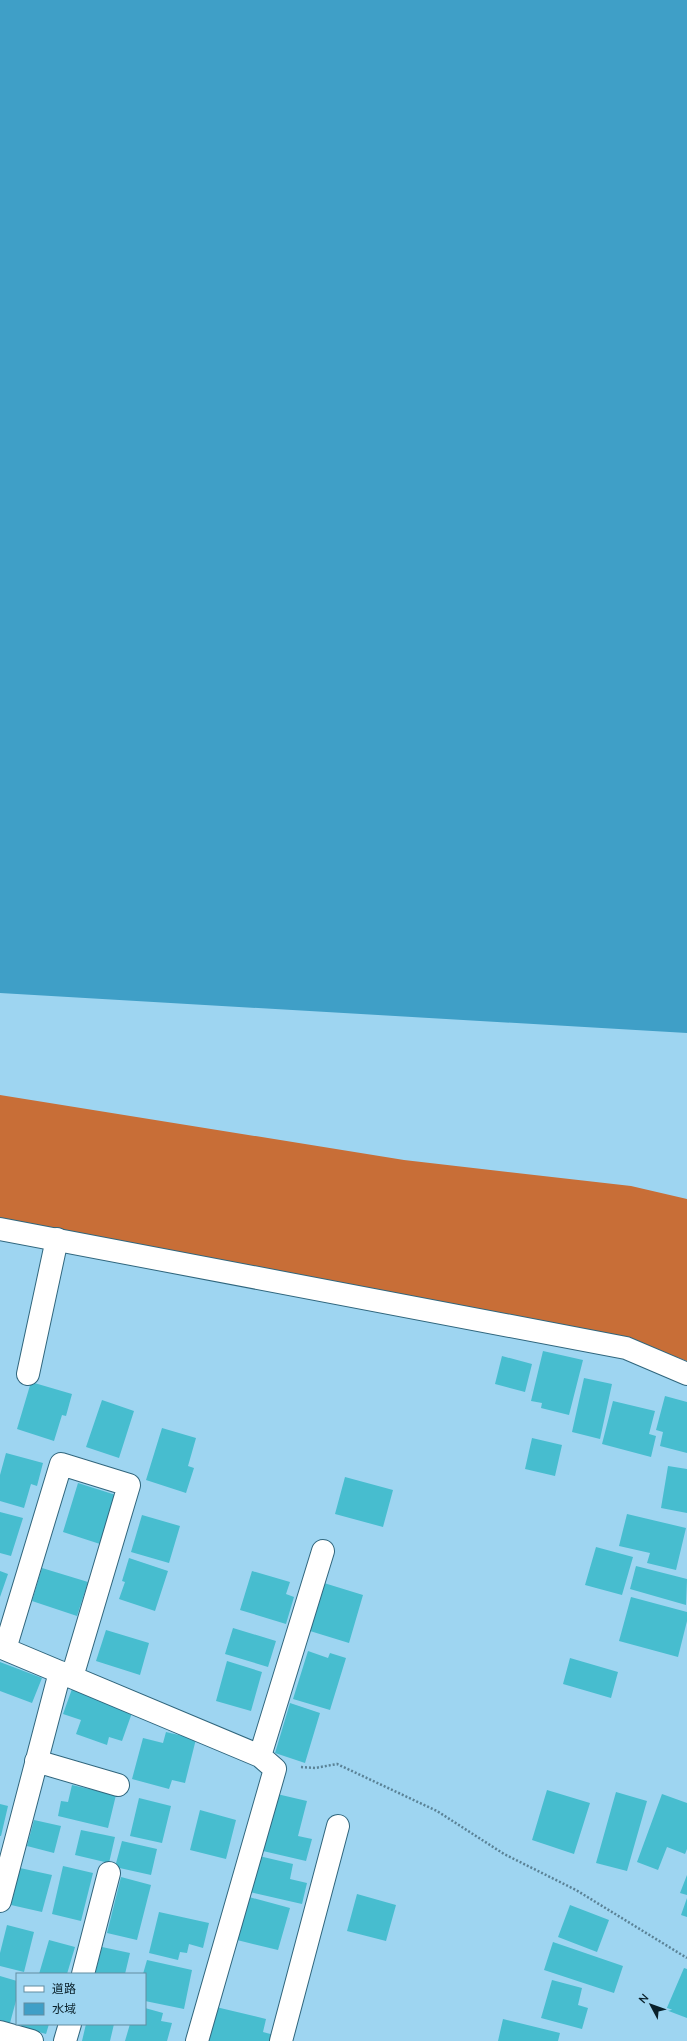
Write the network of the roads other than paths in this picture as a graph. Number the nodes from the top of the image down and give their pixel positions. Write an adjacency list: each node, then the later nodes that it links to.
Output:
1 (0, 1229): 2 (street)
2 (57, 1239): 3 (street); 4 (street)
3 (28, 1374)
4 (687, 1374)
5 (323, 1551): 8 (street)
6 (2, 1648): 7 (street); 7 (street)
7 (66, 1674): 8 (street); 9 (street)
8 (260, 1756): 19 (street)
9 (36, 1762): 10 (street); 13 (street)
10 (118, 1785)
11 (338, 1826): 20 (street)
12 (109, 1874): 14 (street)
13 (0, 1901)
14 (83, 1973)
15 (70, 2025): 18 (street)
16 (0, 2032): 17 (street)
17 (32, 2041)
18 (66, 2041)
19 (197, 2041)
20 (281, 2041)

